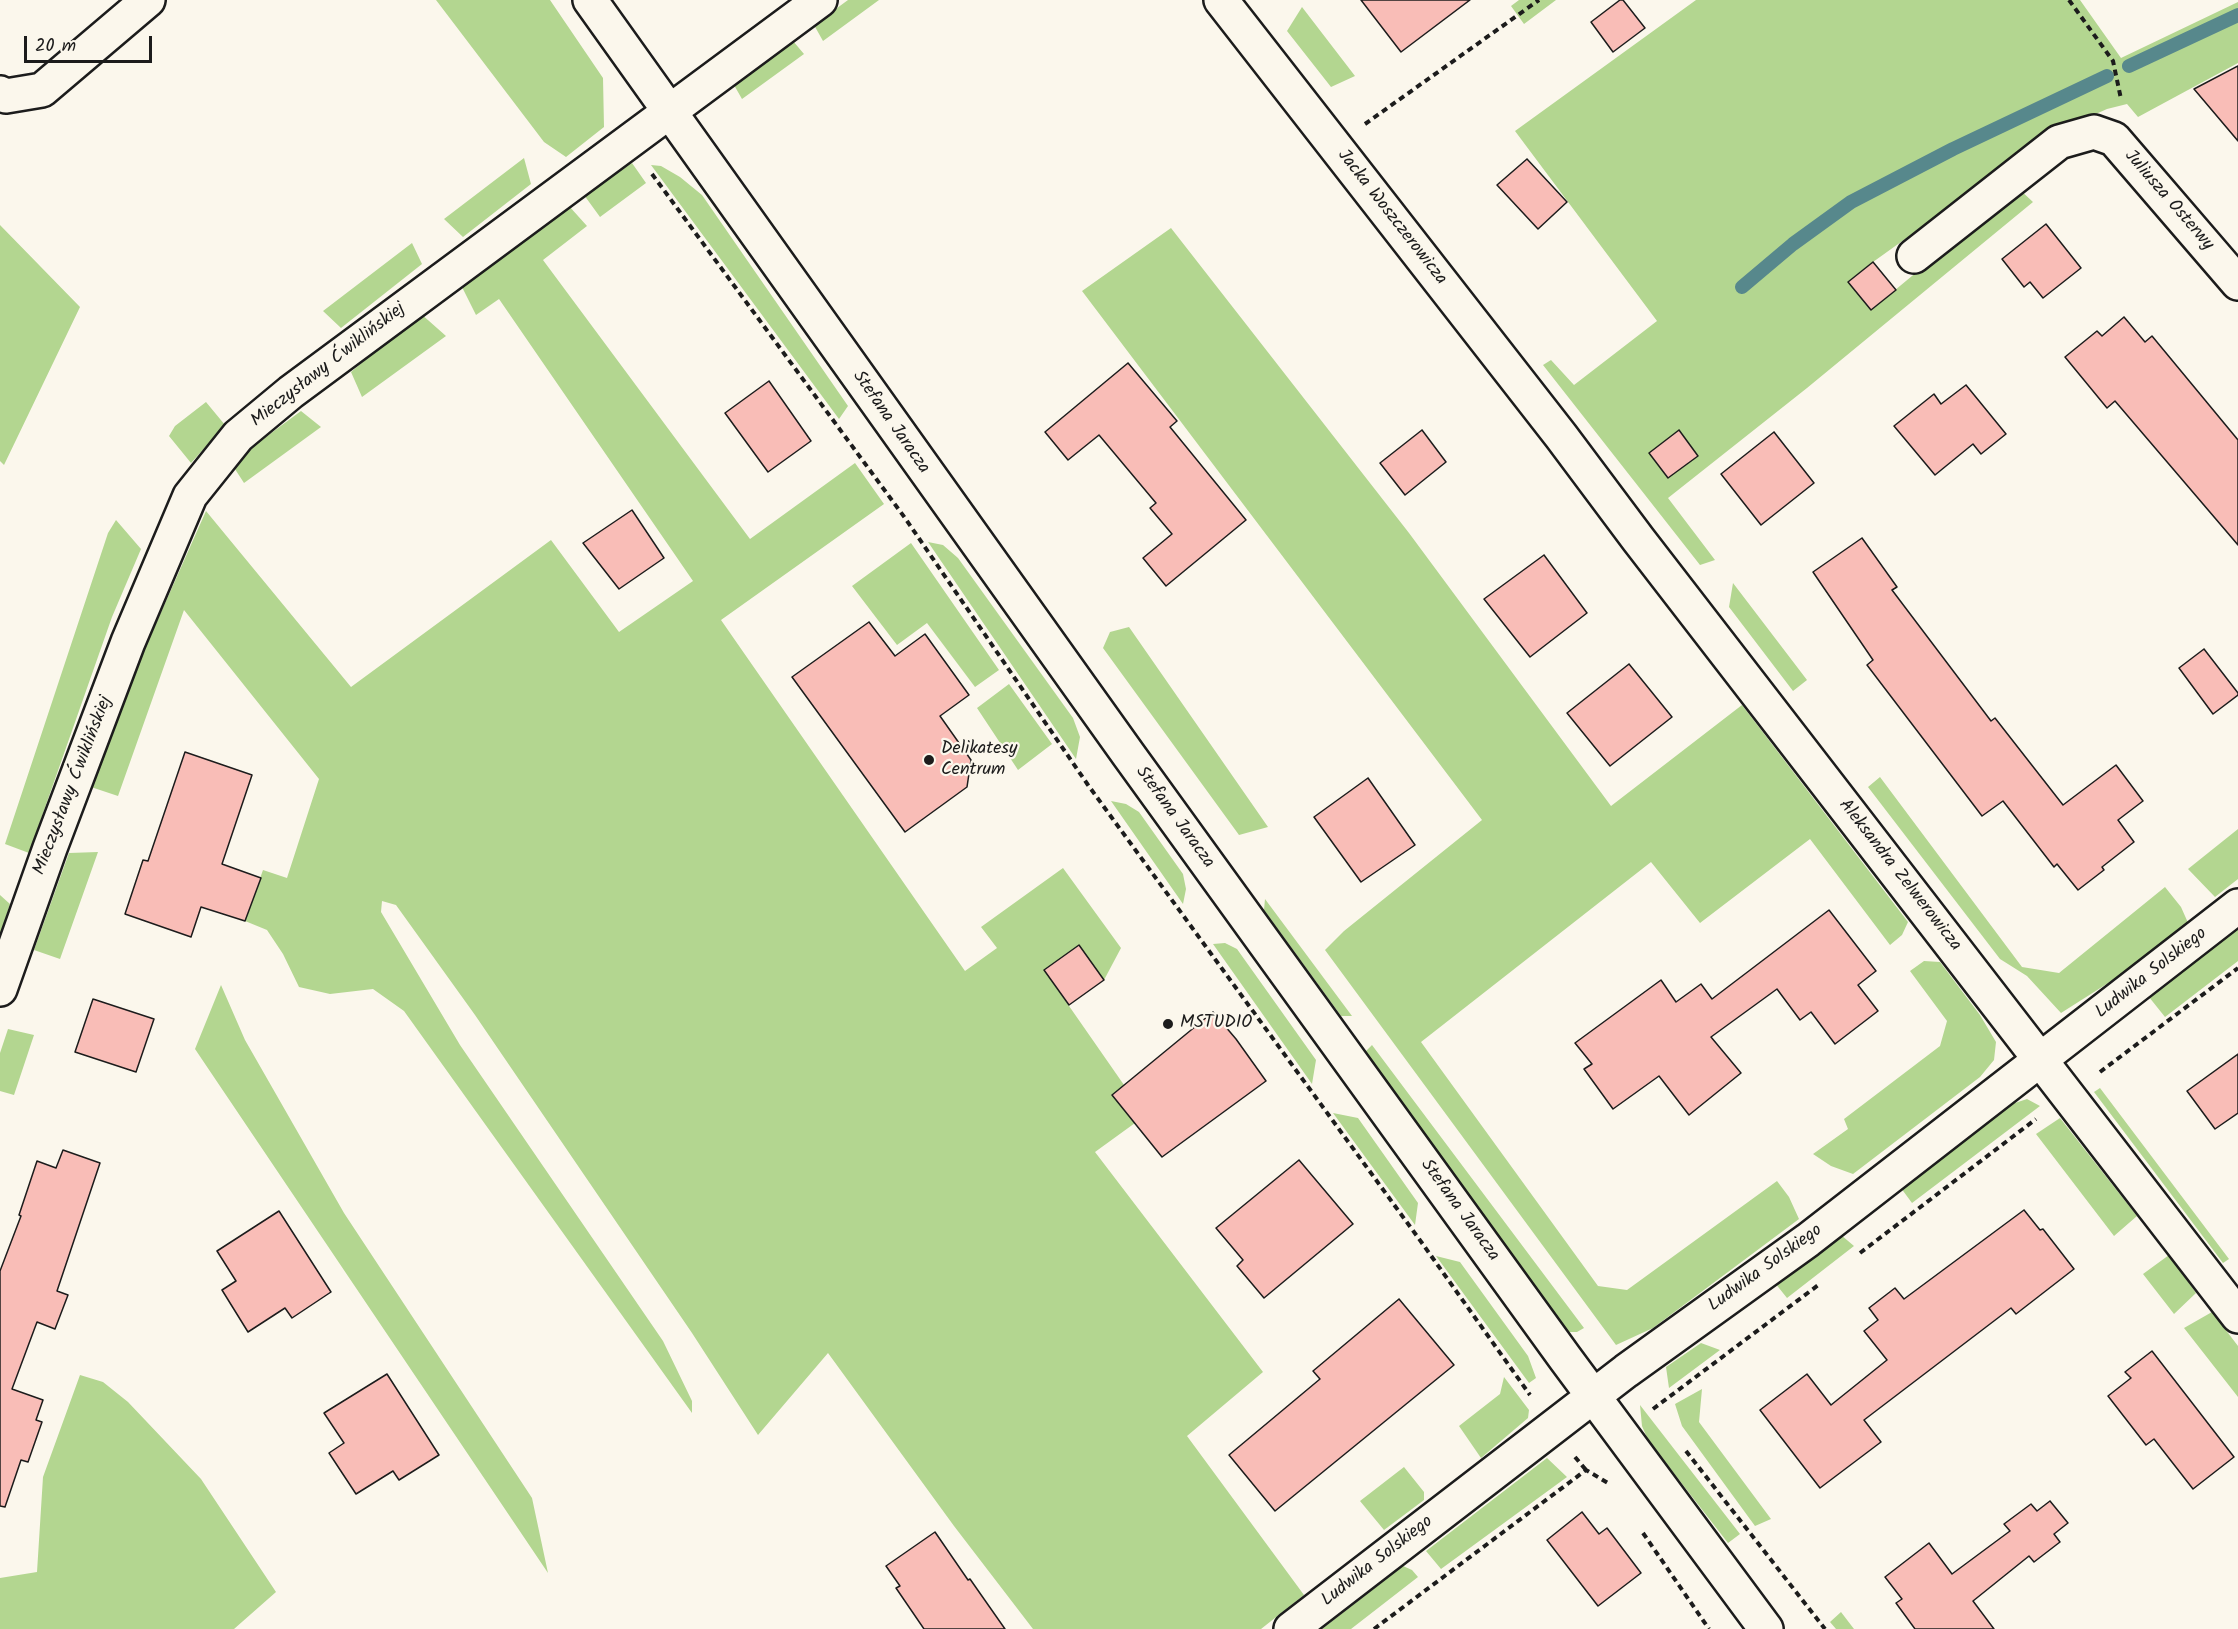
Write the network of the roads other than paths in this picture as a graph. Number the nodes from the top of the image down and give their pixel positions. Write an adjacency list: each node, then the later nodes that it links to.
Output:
1 (148, 0): 5 (street)
2 (590, 0): 6 (street, Stefana Jaracza)
3 (820, 0): 6 (street, Mieczysławy Ćwiklińskiej)
4 (1221, 0): 9 (street, Jacka Woszczerowicza)
5 (0, 93)
6 (669, 111): 11 (street, Mieczysławy Ćwiklińskiej); 14 (street, Stefana Jaracza)
7 (1914, 256): 8 (street, Juliusza Osterwy)
8 (2238, 283)
9 (1561, 436): 12 (street, Aleksandra Zelwerowicza)
10 (2238, 906): 12 (street, Ludwika Solskiego)
11 (0, 989)
12 (2042, 1059): 13 (street, Aleksandra Zelwerowicza); 14 (street, Ludwika Solskiego)
13 (2238, 1316)
14 (1593, 1397): 15 (street, Ludwika Solskiego); 16 (street, Stefana Jaracza)
15 (1291, 1629)
16 (1766, 1629)

